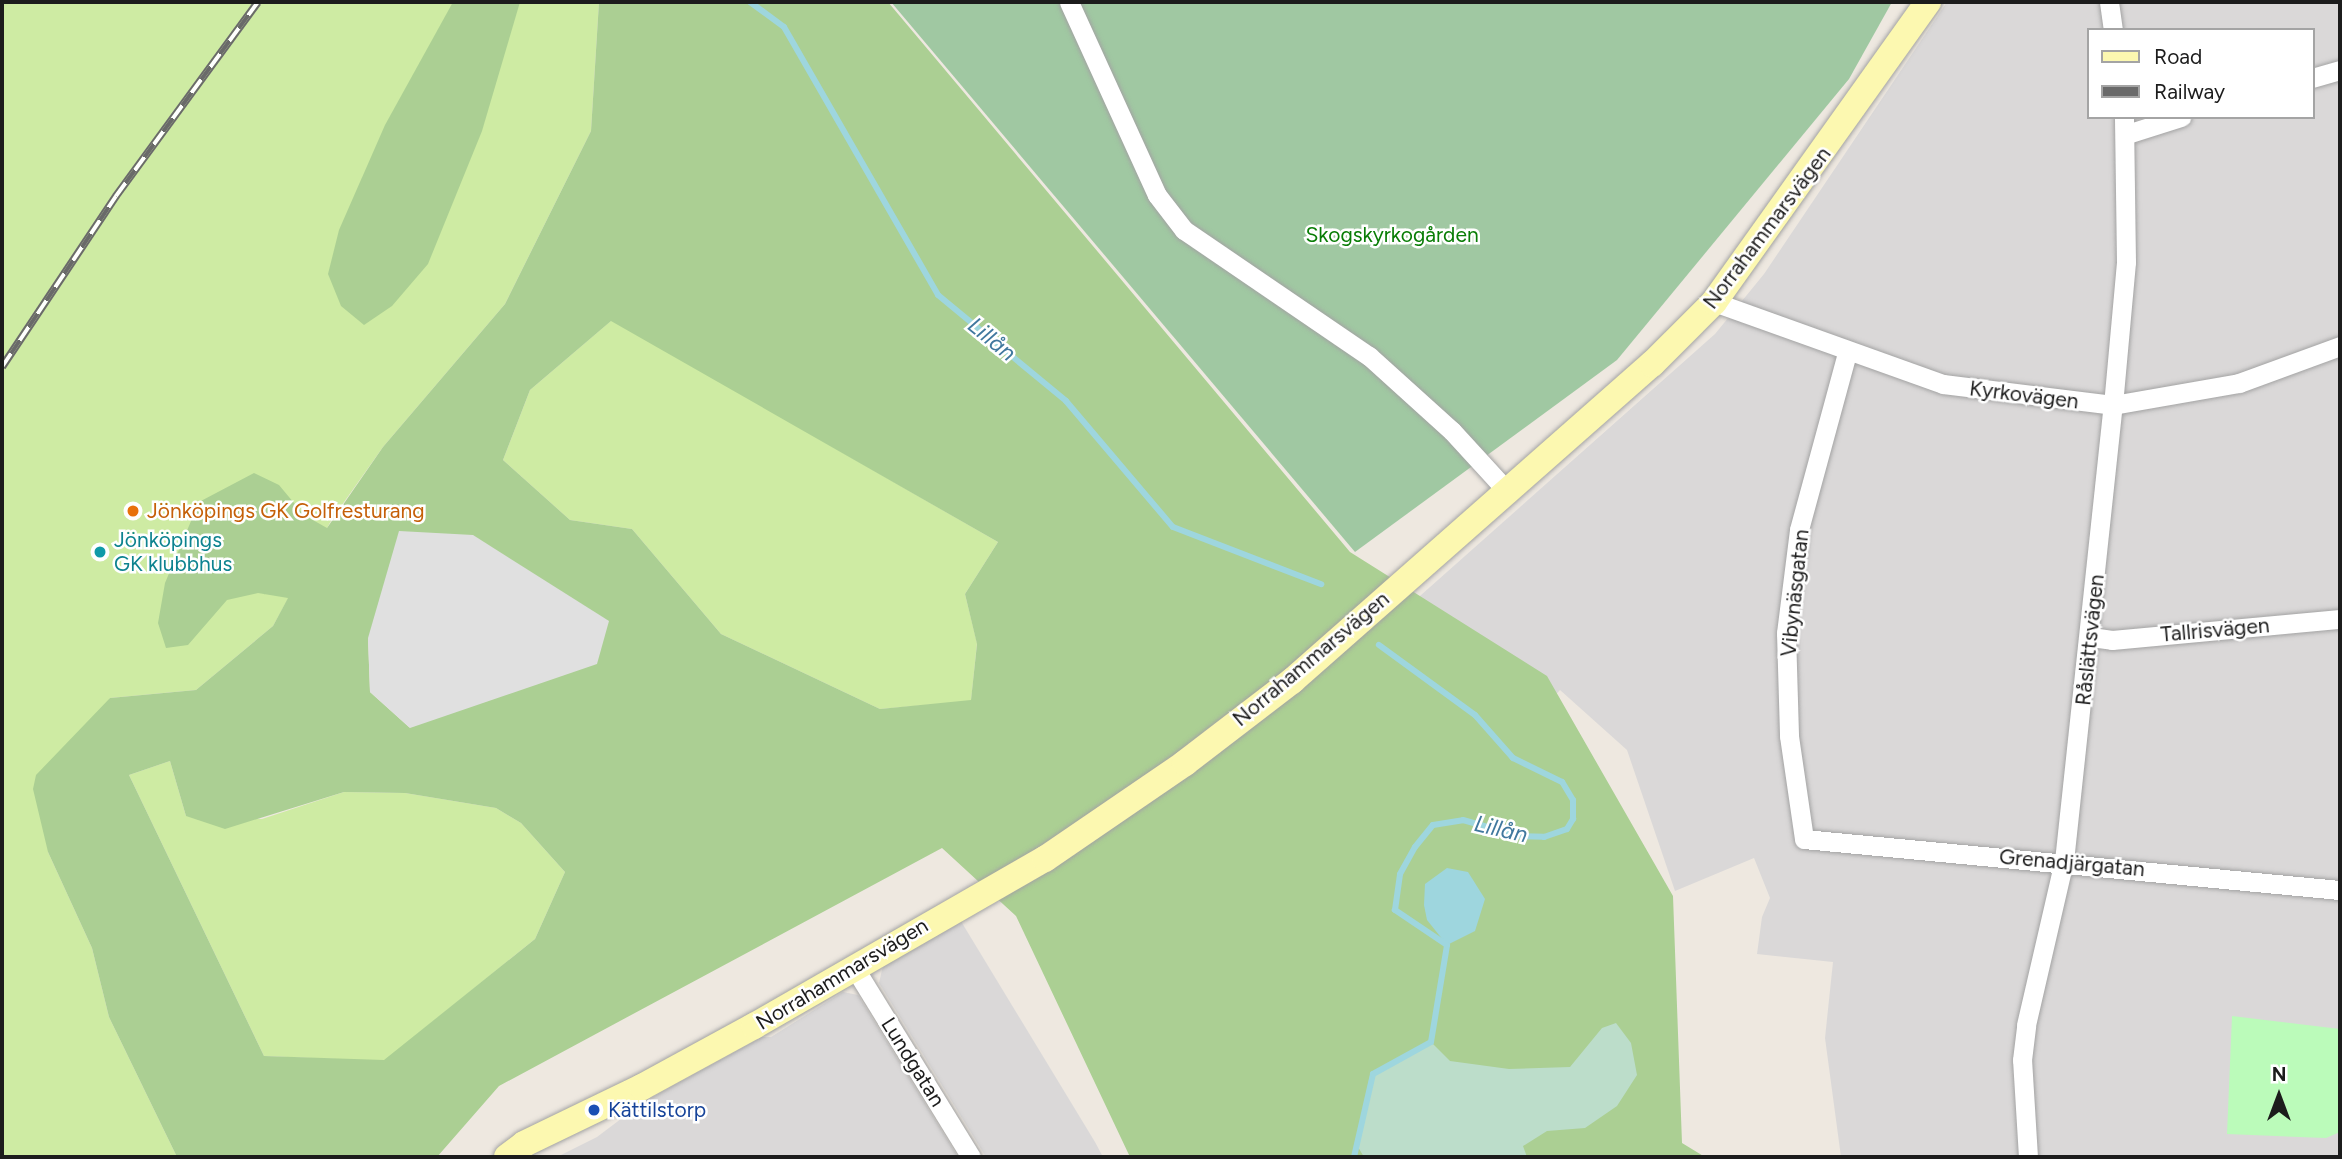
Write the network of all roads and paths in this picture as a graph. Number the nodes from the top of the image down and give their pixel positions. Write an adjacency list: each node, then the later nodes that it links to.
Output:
1 (1069, 2): 13 (street)
2 (1928, 2): 9 (street, Norrahammarsvägen)
3 (2109, 2): 4 (street)
4 (2113, 28)
5 (2340, 70): 6 (street)
6 (2314, 77)
7 (2167, 119): 8 (street)
8 (2125, 125): 12 (street, Råslättsvägen)
9 (1714, 302): 11 (street, Kyrkovägen); 13 (street, Norrahammarsvägen)
10 (2340, 346): 12 (street, Kyrkovägen)
11 (1847, 353): 12 (street, Kyrkovägen); 16 (street, Vibynäsgatan)
12 (2113, 405): 15 (street, Råslättsvägen)
13 (1507, 491): 19 (street, Norrahammarsvägen)
14 (2340, 619): 15 (street, Tallrisvägen)
15 (2091, 637): 17 (street, Råslättsvägen)
16 (1804, 839): 17 (street, Grenadjärgatan)
17 (2064, 861): 18 (street, Grenadjärgatan); 22 (street, Råslättsvägen)
18 (2340, 890)
19 (854, 967): 20 (street, Norrahammarsvägen); 21 (street, Lundgatan)
20 (507, 1157)
21 (971, 1157)
22 (2028, 1157)

